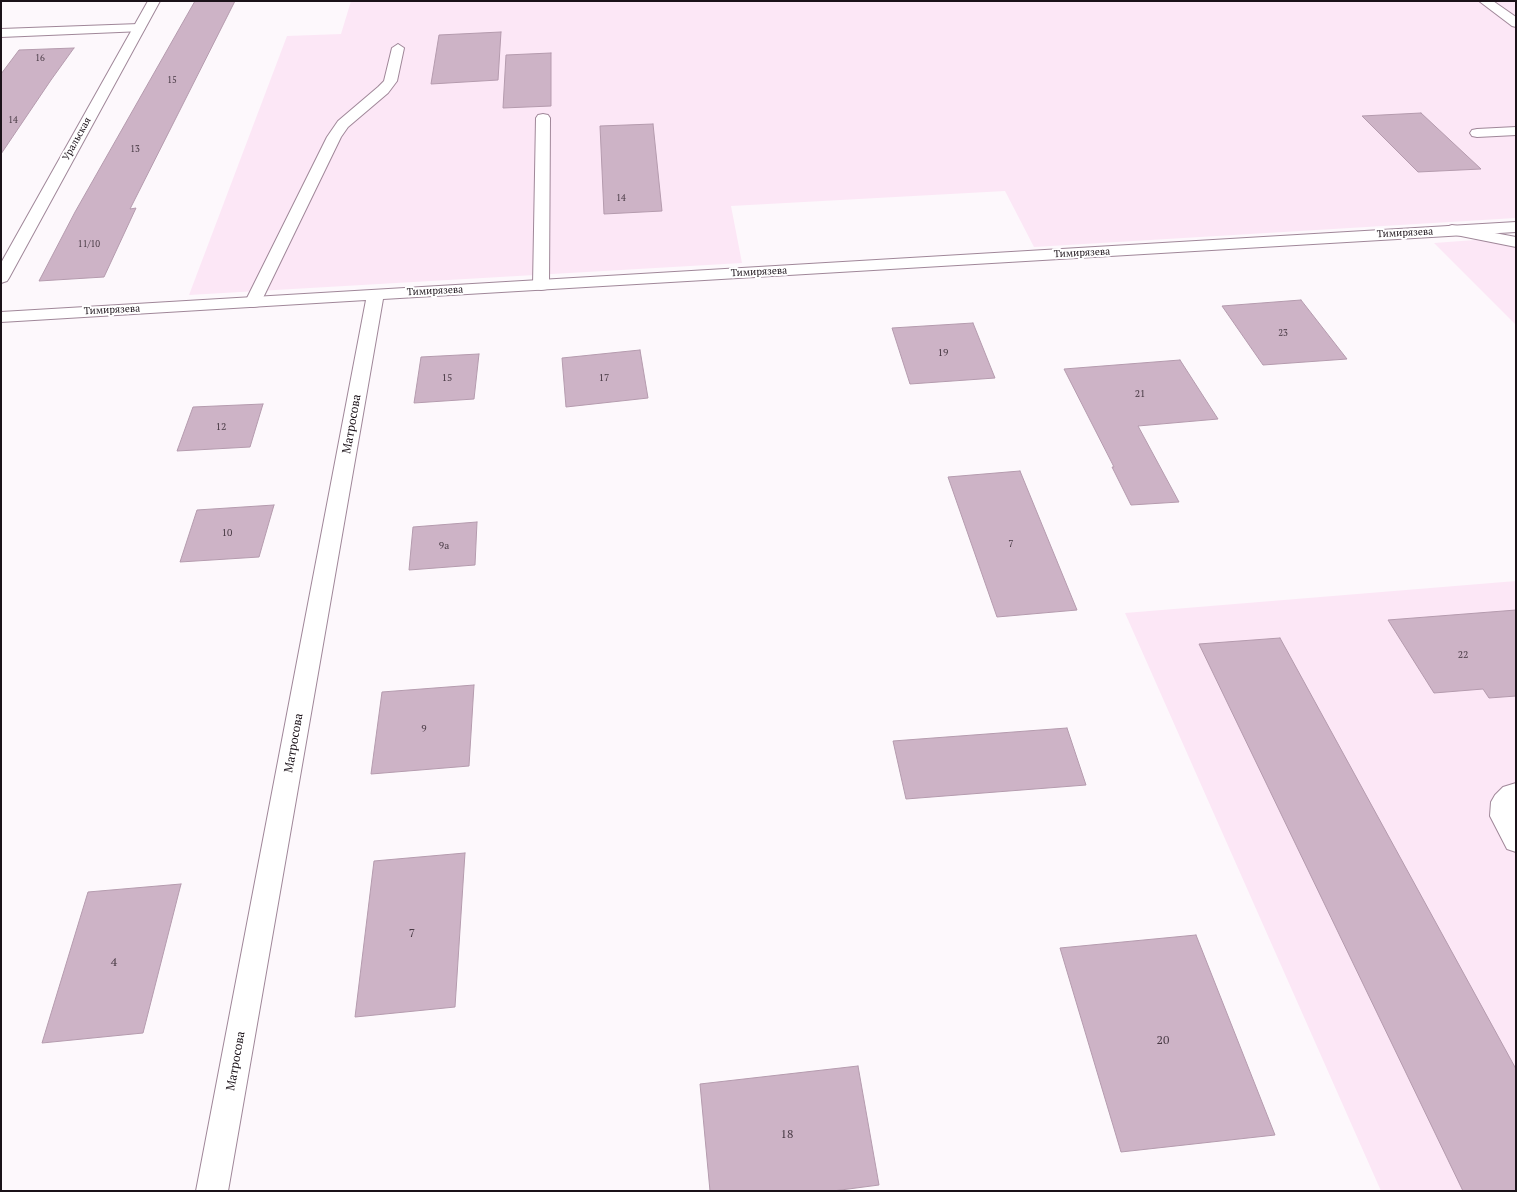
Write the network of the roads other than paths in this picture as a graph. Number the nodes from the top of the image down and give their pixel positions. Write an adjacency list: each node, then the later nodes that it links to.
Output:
1 (154, 1): 5 (street, Уральская)
2 (1507, 1): 3 (street)
3 (1486, 2): 4 (street)
4 (1516, 23)
5 (139, 28): 6 (street); 14 (street, Уральская)
6 (1, 33)
7 (398, 48): 17 (street)
8 (543, 118): 15 (street)
9 (1516, 131): 10 (street)
10 (1477, 133)
11 (1516, 227): 12 (street, Тимирязева)
12 (1452, 230): 13 (street); 15 (street, Тимирязева)
13 (1516, 242)
14 (1, 278)
15 (541, 285): 16 (street, Тимирязева)
16 (376, 294): 17 (street, Тимирязева); 21 (street, Матросова)
17 (253, 302): 18 (street, Тимирязева)
18 (1, 317)
19 (1516, 792): 20 (street)
20 (1516, 841)
21 (212, 1191)

